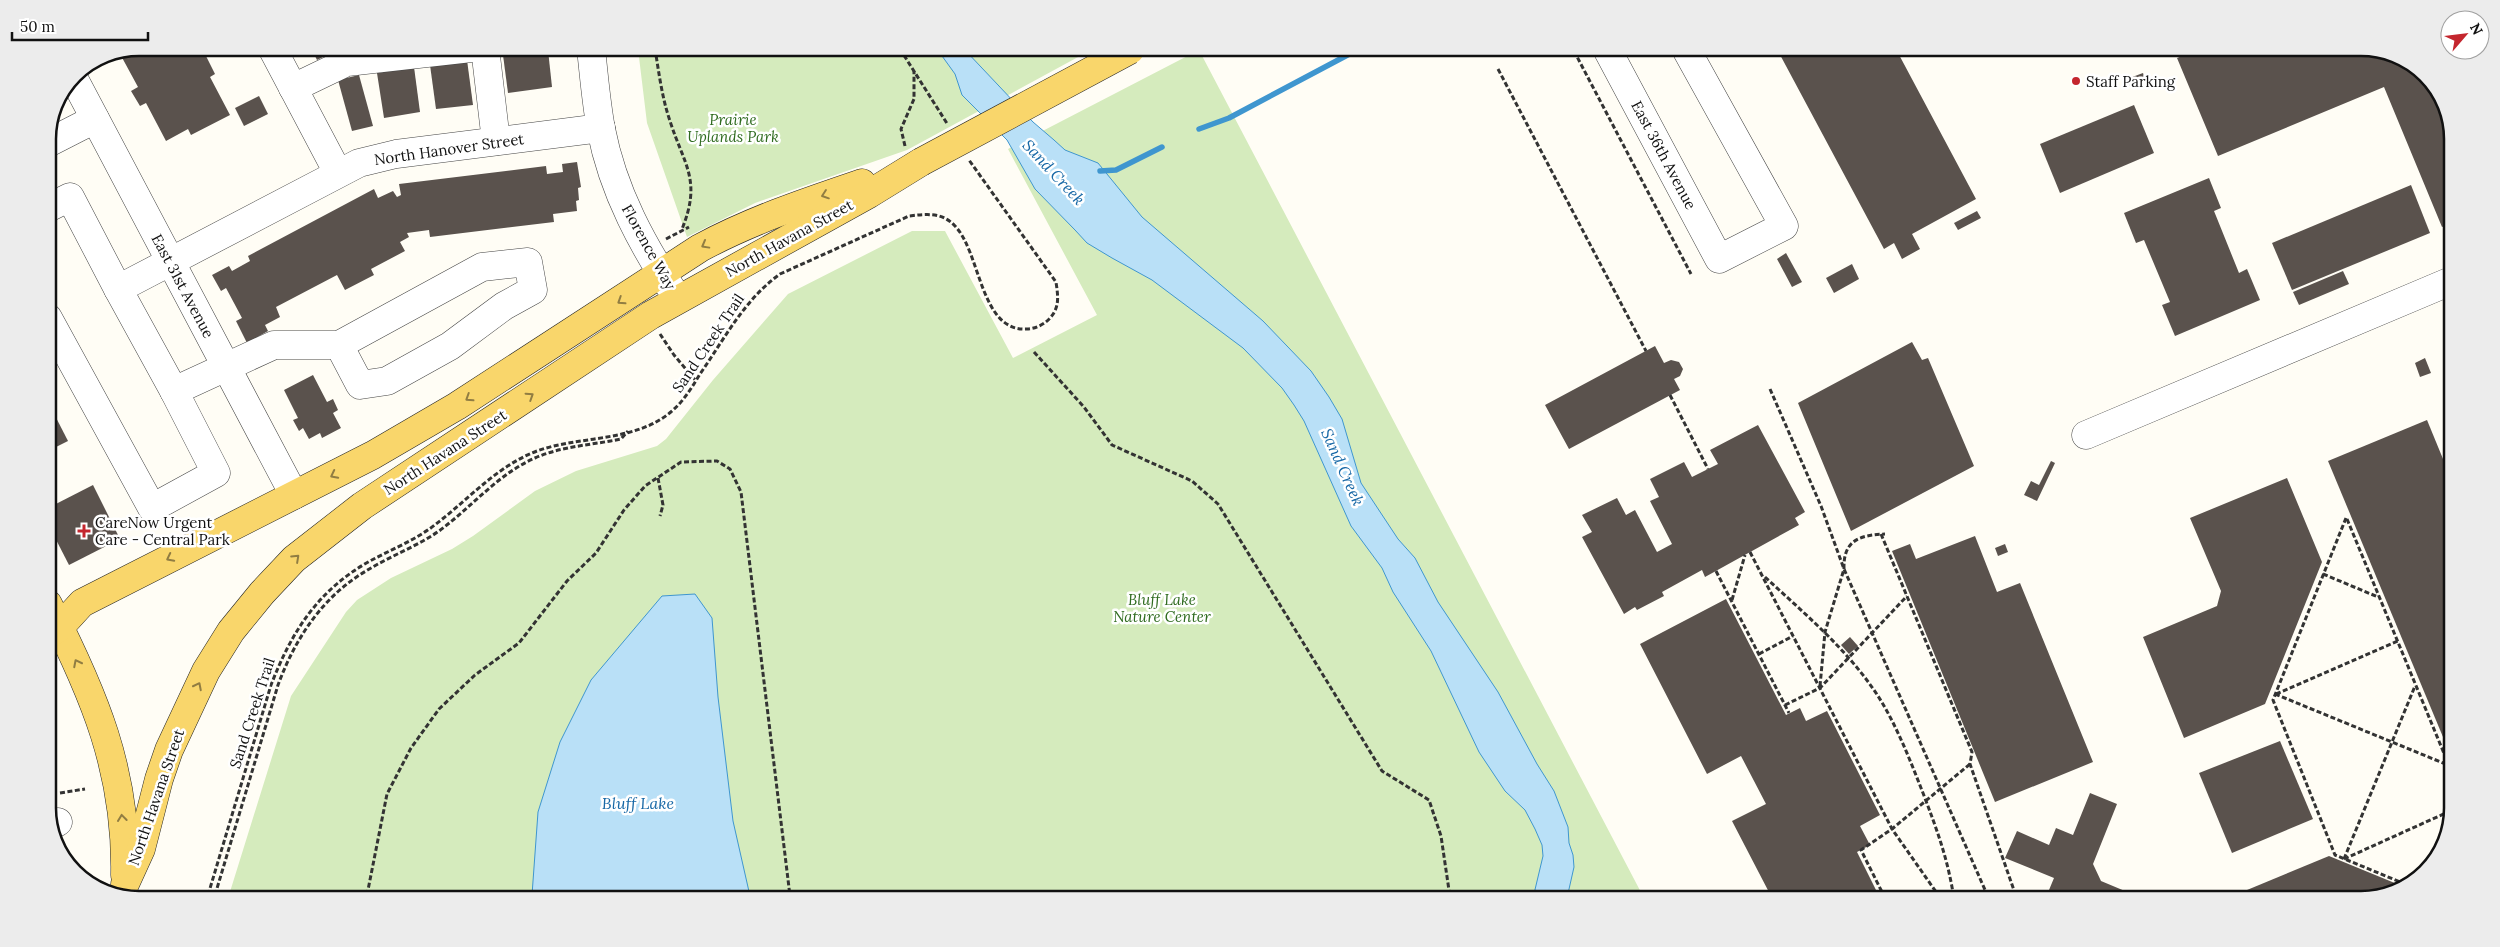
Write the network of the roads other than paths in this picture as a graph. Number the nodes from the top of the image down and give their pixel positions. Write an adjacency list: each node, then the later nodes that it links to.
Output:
1 (276, 56): 9 (street)
2 (400, 56): 9 (street)
3 (486, 56): 13 (street)
4 (592, 56): 11 (street, Florence Way)
5 (1118, 56): 14 (main road, North Havana Street, bridge)
6 (1611, 56): 7 (street, East 36th Avenue)
7 (1690, 56)
8 (78, 84): 10 (street, East 31st Avenue)
9 (294, 88): 15 (street)
10 (96, 119): 12 (street); 17 (street, East 31st Avenue)
11 (601, 128): 13 (street, North Hanover Street); 18 (street, Florence Way)
12 (56, 139)
13 (496, 141): 15 (street, North Hanover Street)
14 (914, 156): 18 (main road, North Havana Street, one-way to 18); 21 (main road, North Havana Street)
15 (338, 173): 17 (street, North Hanover Street)
16 (56, 204): 20 (street)
17 (170, 261): 20 (street, North Hanover Street); 24 (street, East 31st Avenue)
18 (661, 274): 21 (street, Florence Way); 27 (main road, North Havana Street, one-way to 27)
19 (2444, 284): 26 (street)
20 (118, 289): 25 (street)
21 (678, 299): 30 (main road, North Havana Street, one-way to 21)
22 (56, 333): 25 (street)
23 (339, 345): 23 (street); 24 (street)
24 (225, 366): 25 (street); 27 (street, East 31st Avenue)
25 (174, 390)
26 (2086, 435)
27 (294, 495): 28 (main road, North Havana Street, one-way to 28)
28 (56, 629)
29 (56, 634): 30 (main road, one-way to 29)
30 (124, 889)

